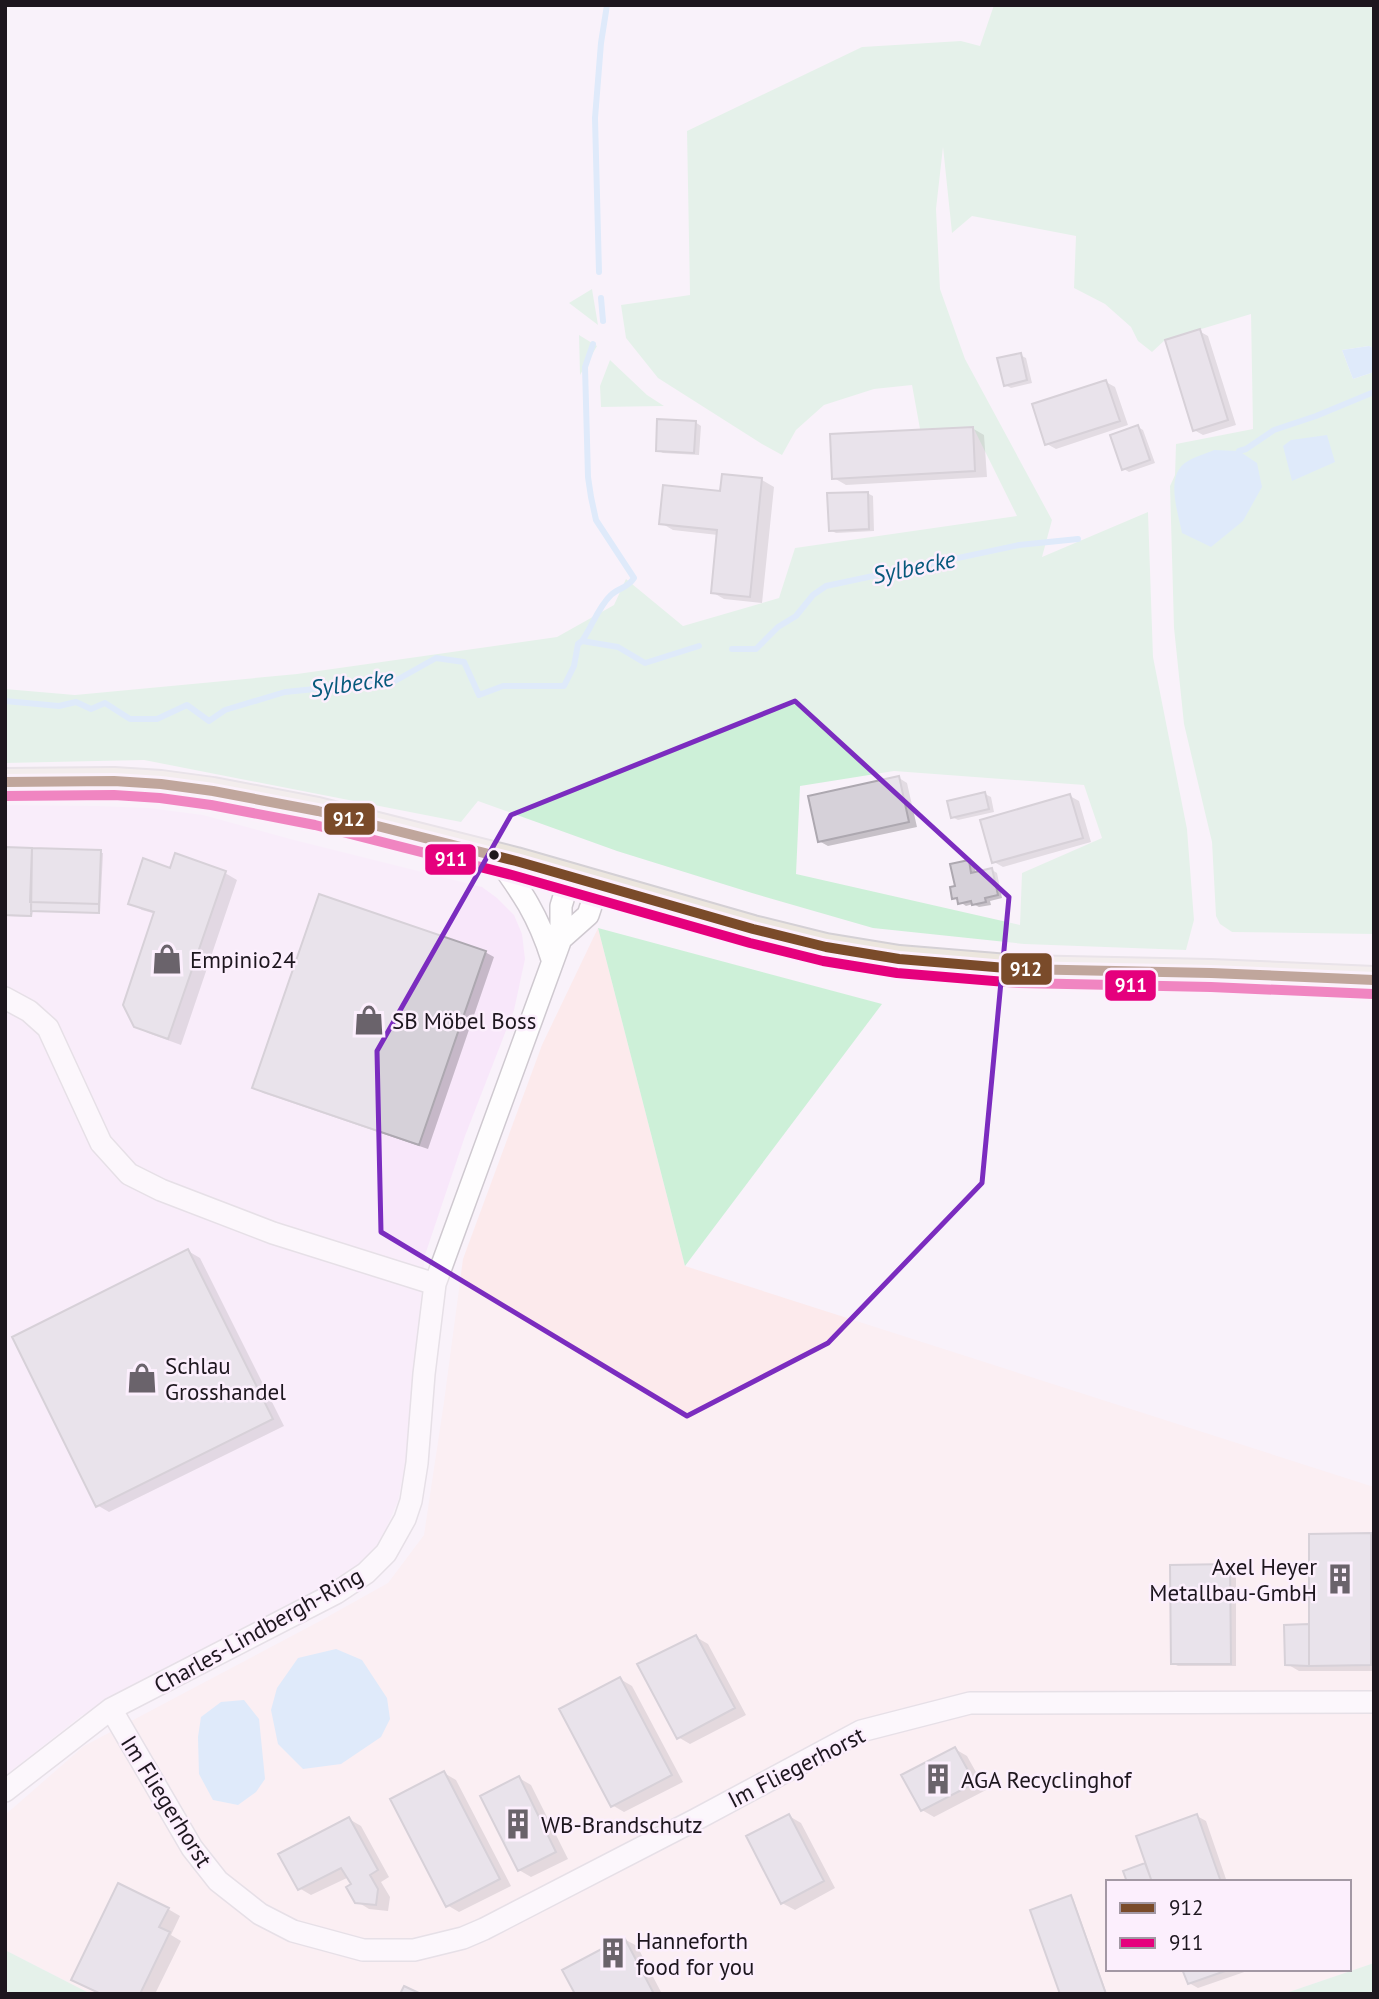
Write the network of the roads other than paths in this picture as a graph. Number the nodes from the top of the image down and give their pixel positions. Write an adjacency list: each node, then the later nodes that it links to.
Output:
1 (5, 782): 2 (main road)
2 (495, 855): 3 (main road); 6 (street)
3 (570, 877): 4 (main road); 5 (street, Charles-Lindbergh-Ring)
4 (598, 885): 5 (street, Charles-Lindbergh-Ring); 7 (main road)
5 (561, 939): 6 (street, Charles-Lindbergh-Ring)
6 (552, 959): 9 (street, Charles-Lindbergh-Ring)
7 (1374, 980)
8 (5, 998): 9 (street)
9 (435, 1284): 11 (street, Charles-Lindbergh-Ring)
10 (1374, 1702): 11 (street, Im Fliegerhorst)
11 (111, 1709): 12 (street, Charles-Lindbergh-Ring)
12 (5, 1791)

